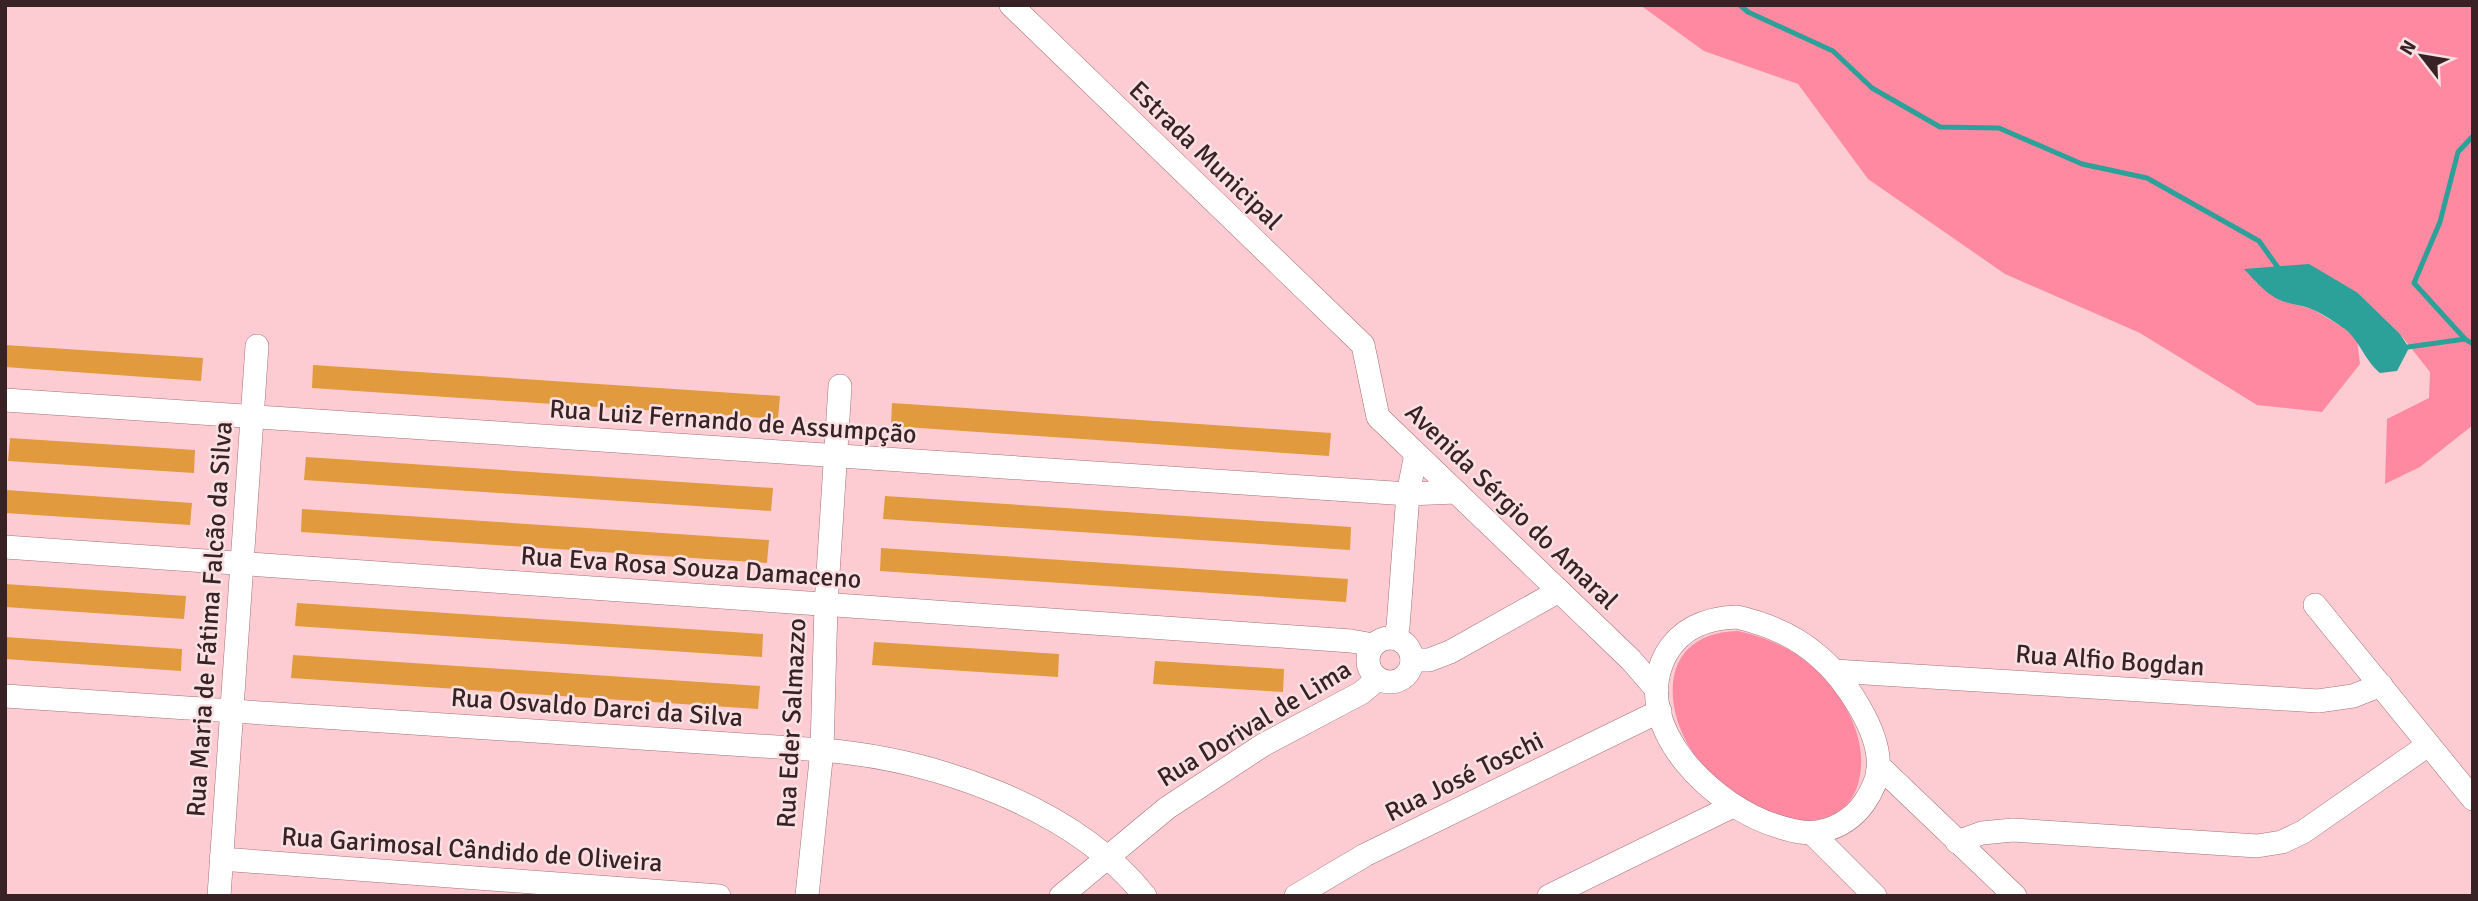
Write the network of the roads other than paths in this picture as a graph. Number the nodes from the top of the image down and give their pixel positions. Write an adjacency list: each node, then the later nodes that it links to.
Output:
1 (1011, 5): 2 (street, Estrada Municipal)
2 (1363, 345): 7 (street, Avenida Sérgio do Amaral)
3 (257, 346): 6 (street, Rua Maria de Fátima Falcão da Silva)
4 (840, 386): 8 (street, Rua Eder Salmazzo)
5 (5, 400): 6 (street, Rua Luiz Fernando de Assumpção)
6 (252, 417): 8 (street, Rua Luiz Fernando de Assumpção); 12 (street, Rua Maria de Fátima Falcão da Silva)
7 (1416, 454): 9 (street, Avenida Sérgio do Amaral); 10 (street)
8 (835, 456): 10 (street, Rua Luiz Fernando de Assumpção); 14 (street, Rua Eder Salmazzo)
9 (1456, 492): 10 (street, Rua Luiz Fernando de Assumpção); 13 (street, Avenida Sérgio do Amaral)
10 (1408, 494): 16 (street)
11 (5, 547): 12 (street, Rua Eva Rosa Souza Damaceno)
12 (241, 564): 14 (street, Rua Eva Rosa Souza Damaceno); 23 (street, Rua Maria de Fátima Falcão da Silva)
13 (1559, 591): 17 (street); 22 (street, Avenida Sérgio do Amaral)
14 (826, 605): 16 (street, Rua Eva Rosa Souza Damaceno); 25 (street, Rua Eder Salmazzo)
15 (2315, 605): 20 (street)
16 (1384, 642): 17 (street); 19 (street)
17 (1412, 660): 19 (street)
18 (1834, 671): 20 (street, Rua Alfio Bogdan); 22 (street); 26 (street)
19 (1378, 679): 31 (street, Rua Dorival de Lima)
20 (2381, 685): 24 (street)
21 (5, 696): 23 (street, Rua Osvaldo Darci da Silva)
22 (1658, 700): 28 (street); 38 (street, Rua José Toschi)
23 (231, 711): 25 (street, Rua Osvaldo Darci da Silva); 32 (street, Rua Maria de Fátima Falcão da Silva)
24 (2428, 745): 27 (street); 30 (street)
25 (822, 750): 31 (street, Rua Osvaldo Darci da Silva); 35 (street, Rua Eder Salmazzo)
26 (1879, 766): 29 (street); 30 (street)
27 (2473, 799)
28 (1733, 806): 29 (street); 39 (street)
29 (1812, 833): 40 (street)
30 (1957, 842): 41 (street)
31 (1107, 858): 36 (street, Rua Dorival de Lima); 37 (street, Rua Osvaldo Darci da Silva)
32 (220, 859): 33 (street, Rua Maria de Fátima Falcão da Silva); 34 (street, Rua Garimosal Cândido de Oliveira)
33 (219, 896)
34 (719, 896)
35 (807, 896)
36 (1061, 896)
37 (1145, 896)
38 (1296, 896)
39 (1549, 896)
40 (1875, 896)
41 (2015, 896)

